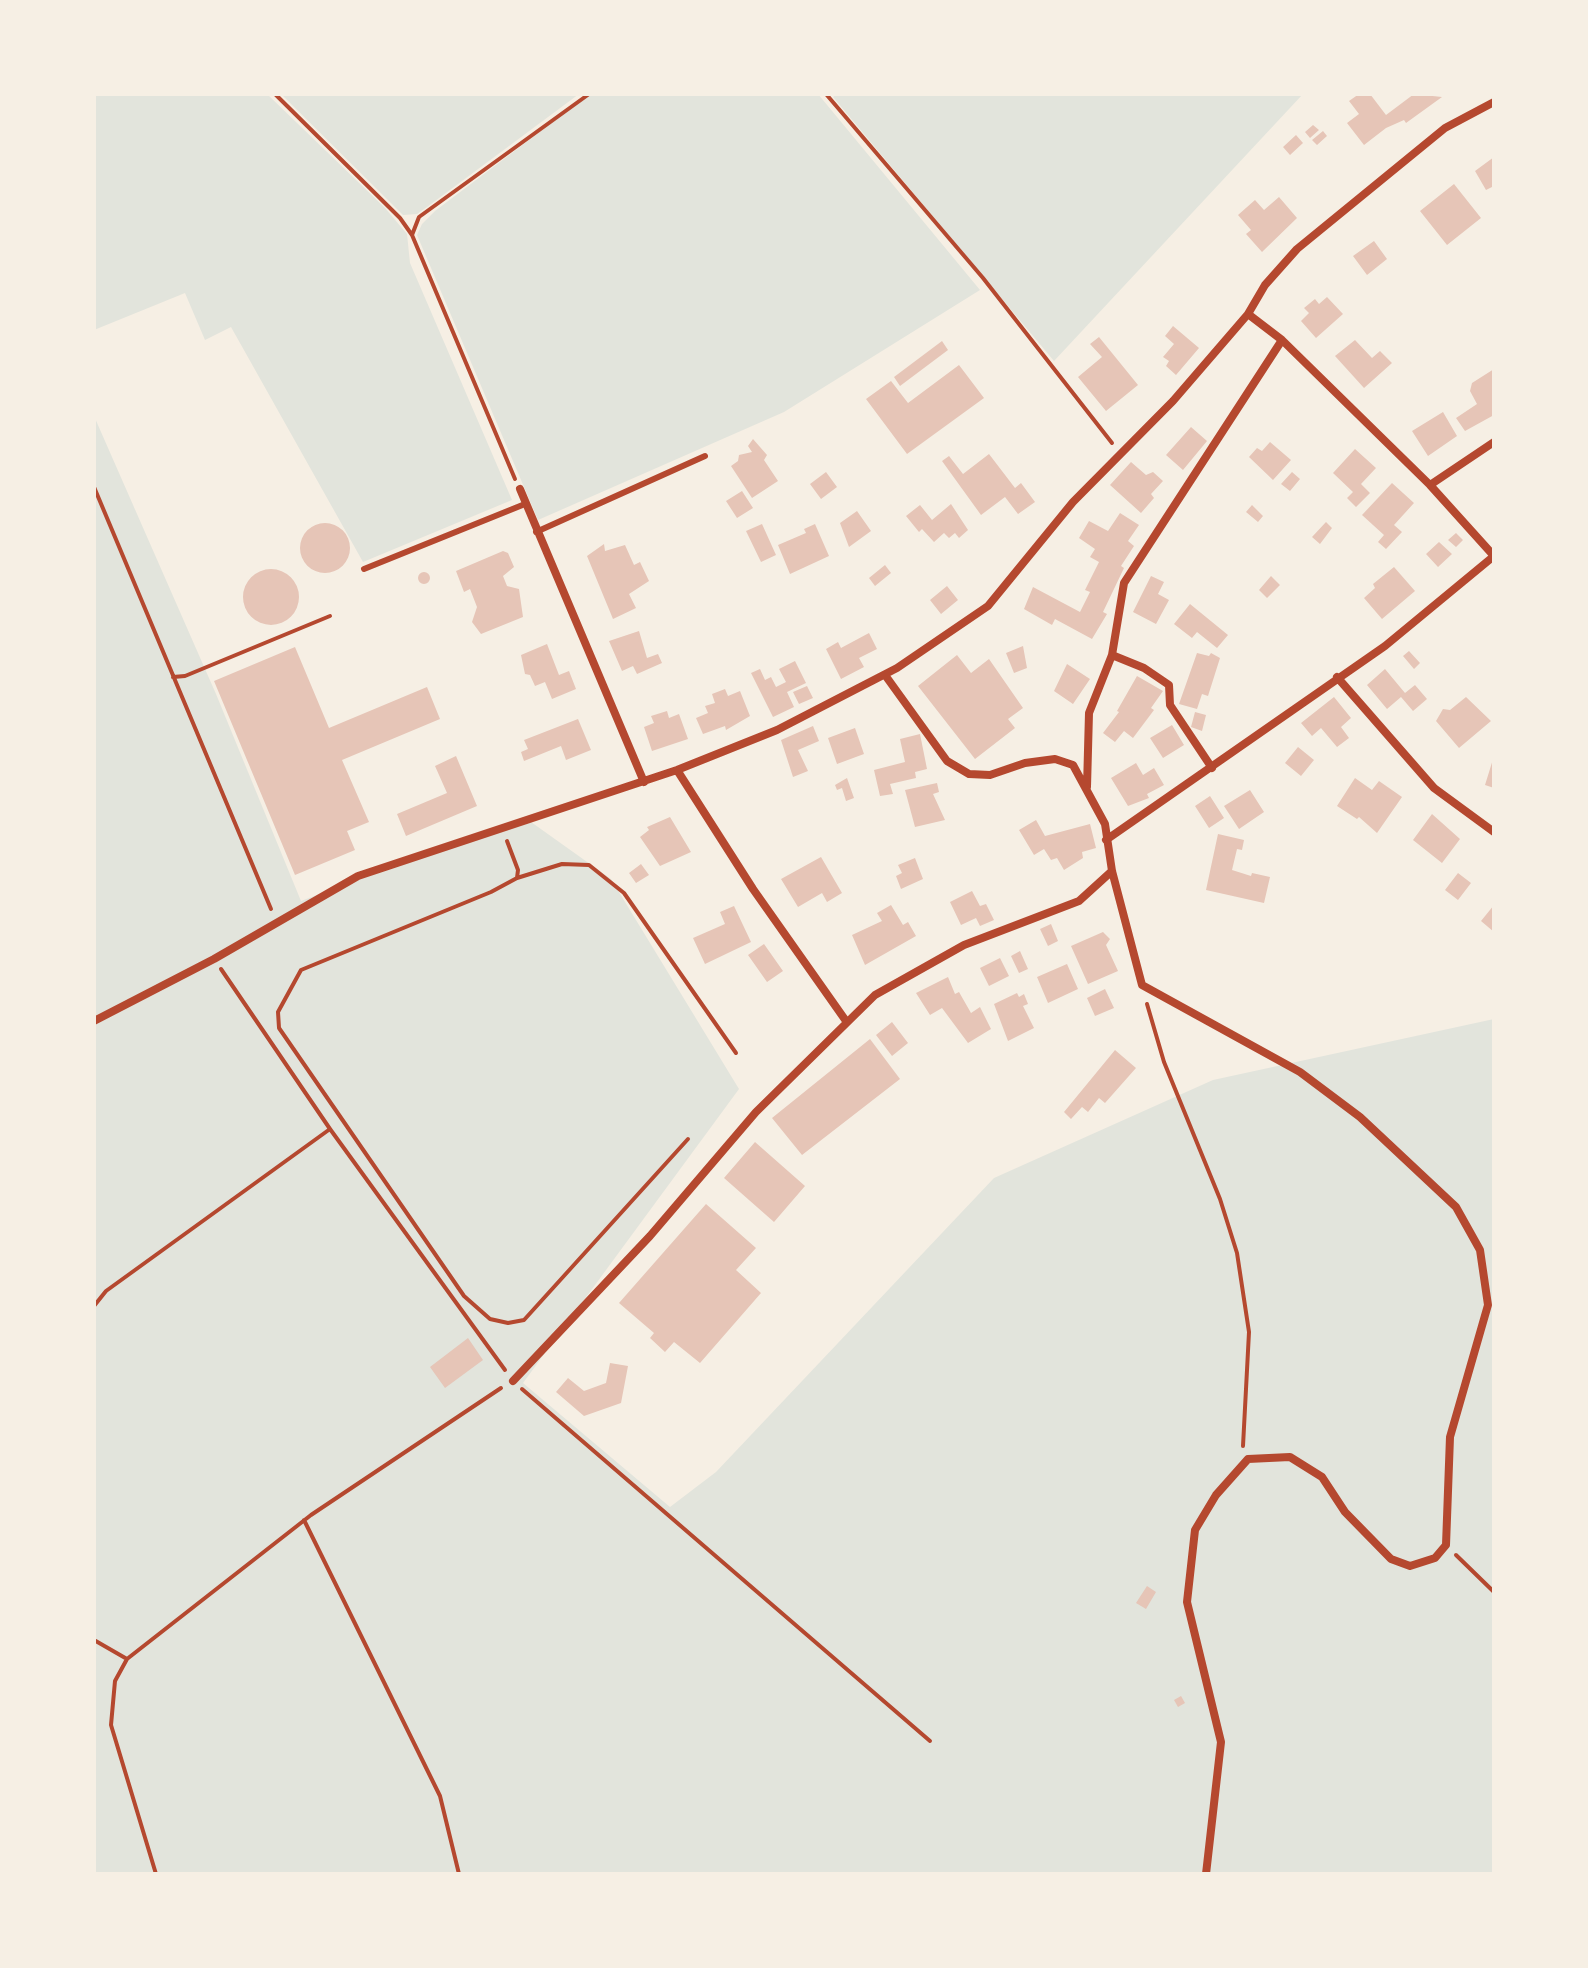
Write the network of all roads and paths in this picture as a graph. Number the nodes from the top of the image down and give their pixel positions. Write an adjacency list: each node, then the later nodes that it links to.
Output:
1 (275, 94): 5 (path)
2 (589, 94): 5 (path)
3 (826, 94): 9 (path)
4 (1494, 102): 6 (street)
5 (412, 235): 13 (path)
6 (1248, 314): 7 (street); 9 (street)
7 (1282, 340): 11 (street); 19 (street)
8 (1494, 442): 11 (street)
9 (1121, 454): 20 (street)
10 (705, 456): 15 (lane)
11 (1430, 485): 16 (street)
12 (94, 487): 21 (path)
13 (520, 489): 14 (street)
14 (525, 504): 15 (street); 17 (lane)
15 (536, 532): 25 (street)
16 (1494, 556): 22 (street)
17 (364, 569)
18 (330, 616): 21 (path)
19 (1112, 655): 23 (street); 26 (street)
20 (885, 675): 24 (street); 26 (street)
21 (173, 677): 32 (path)
22 (1337, 677): 23 (street); 28 (street)
23 (1212, 768): 29 (street)
24 (677, 770): 25 (street); 36 (street)
25 (644, 782): 27 (street)
26 (1087, 787): 29 (street)
27 (502, 827): 31 (path); 32 (street)
28 (1494, 832)
29 (1106, 840): 30 (street)
30 (1112, 871): 34 (street); 36 (street)
31 (517, 878): 37 (path); 39 (path)
32 (277, 922): 33 (street)
33 (214, 959): 35 (street); 38 (path)
34 (1142, 985): 42 (path); 44 (street)
35 (94, 1021)
36 (846, 1021): 41 (street)
37 (736, 1053)
38 (330, 1129): 40 (path); 41 (path)
39 (688, 1139)
40 (94, 1306)
41 (513, 1381): 43 (path); 48 (path)
42 (1248, 1459): 44 (street); 51 (street)
43 (304, 1520): 47 (path); 50 (path)
44 (1446, 1545): 45 (path)
45 (1494, 1592)
46 (94, 1640): 47 (path)
47 (127, 1659): 49 (path)
48 (930, 1741)
49 (156, 1874)
50 (459, 1874)
51 (1206, 1874)

